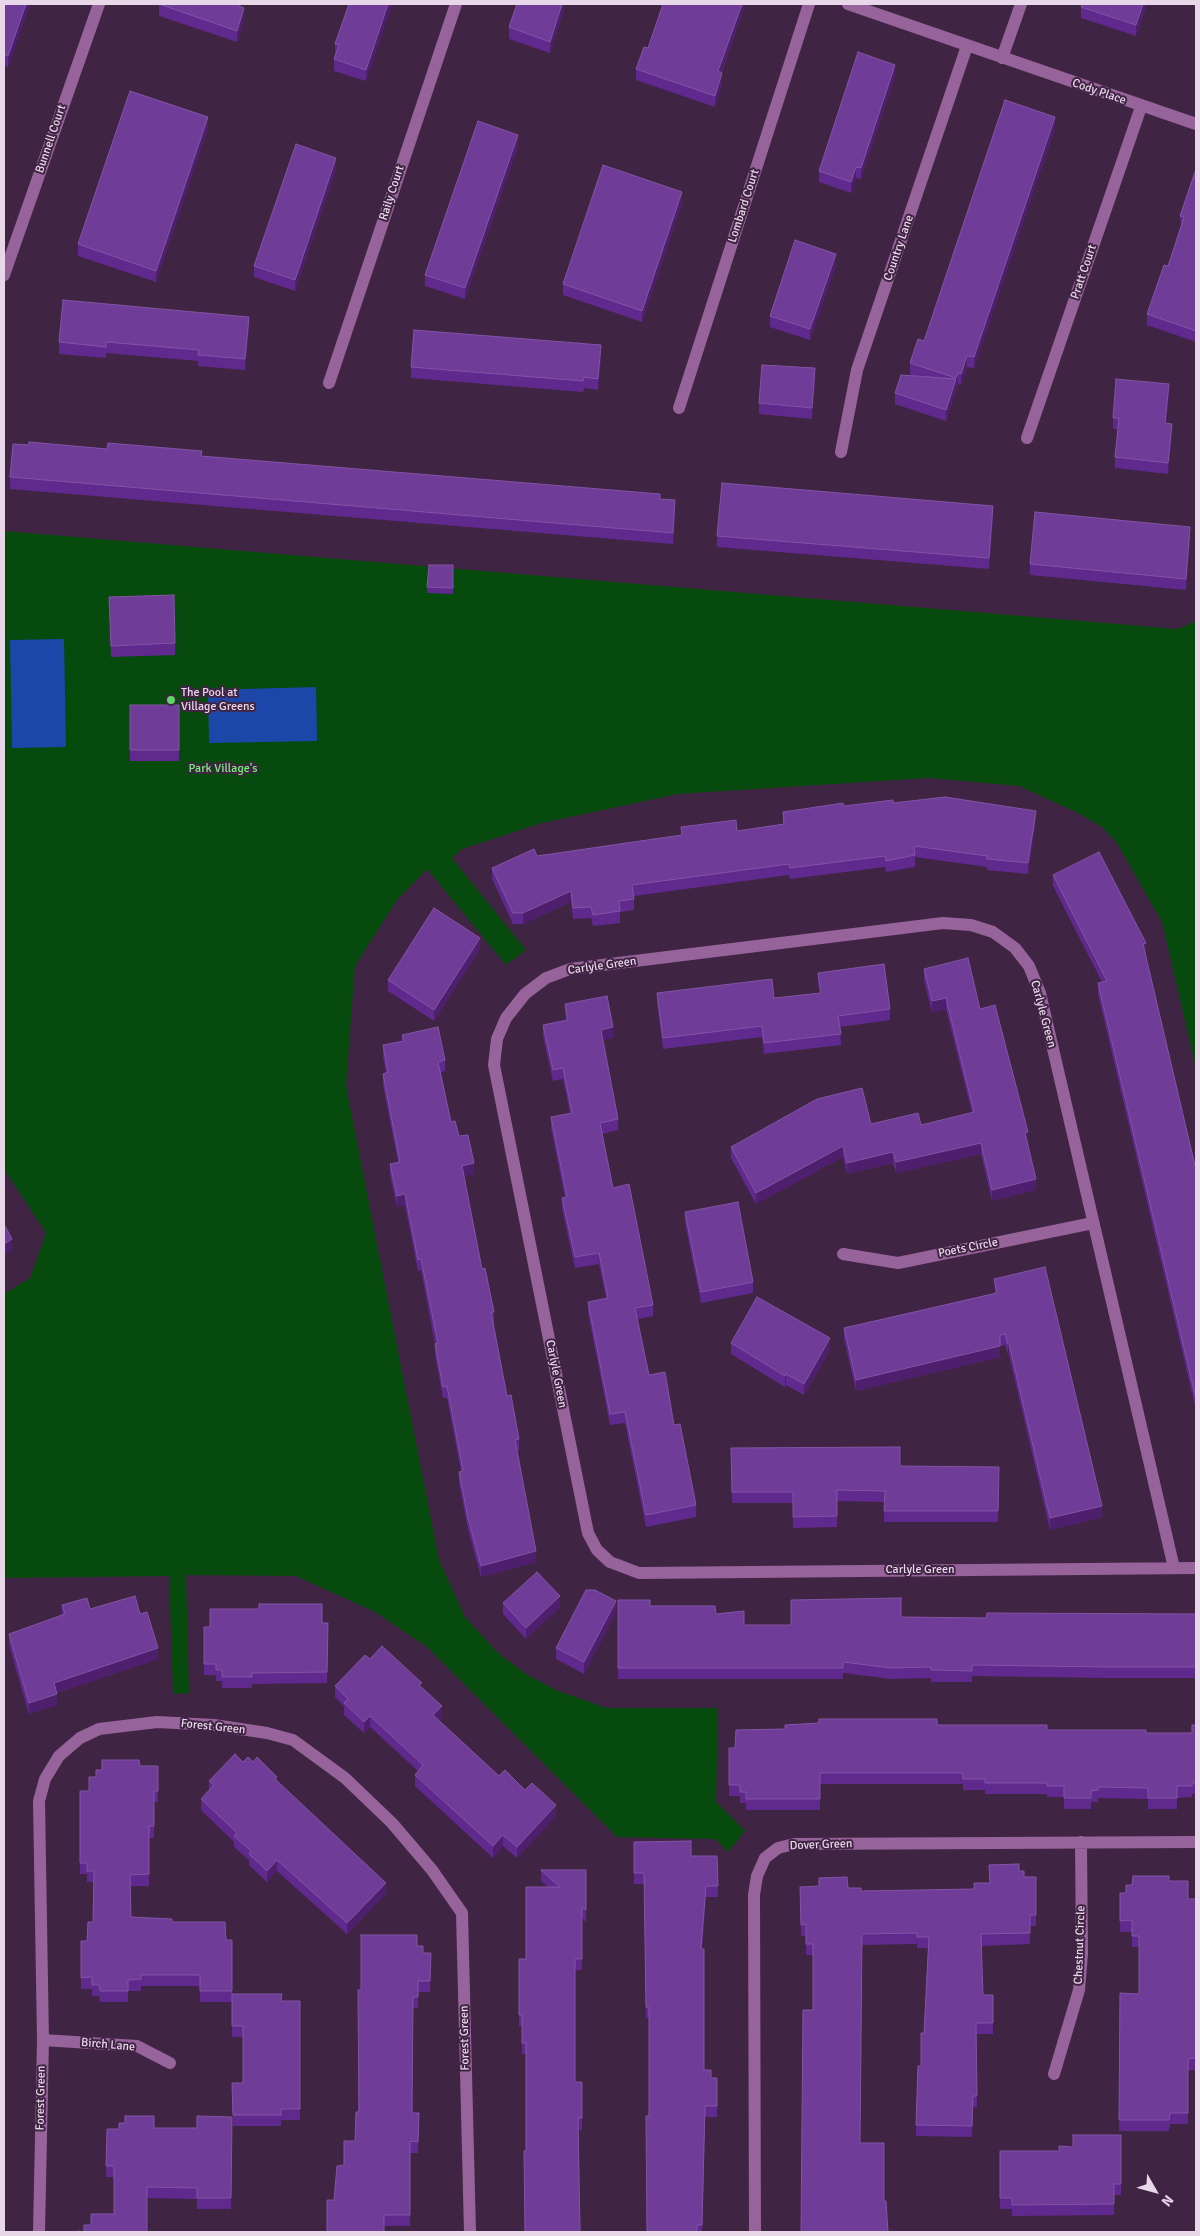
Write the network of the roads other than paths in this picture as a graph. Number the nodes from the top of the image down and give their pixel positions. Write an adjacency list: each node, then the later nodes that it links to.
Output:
1 (98, 4): 10 (street, Bunnell Court)
2 (456, 4): 11 (street, Raily Court)
3 (809, 4): 12 (street, Lombard Court)
4 (848, 4): 6 (street, Cody Place)
5 (1021, 4): 7 (street)
6 (967, 46): 7 (street, Cody Place); 14 (street, Country Lane)
7 (1002, 58): 8 (street, Cody Place)
8 (1141, 107): 9 (street, Cody Place); 13 (street, Pratt Court)
9 (1196, 124)
10 (4, 275)
11 (329, 383)
12 (679, 408)
13 (1027, 438)
14 (841, 452)
15 (1093, 1223): 16 (street, Poets Circle); 17 (street, Carlyle Green); 17 (street, Carlyle Green)
16 (843, 1254)
17 (1174, 1568): 18 (street, Carlyle Green)
18 (1196, 1568)
19 (1081, 1842): 20 (street, Dover Green); 23 (street, Chestnut Circle); 26 (street, Dover Green)
20 (1196, 1842)
21 (42, 2040): 22 (street, Birch Lane); 24 (street, Forest Green); 25 (street, Forest Green)
22 (170, 2063)
23 (1054, 2074)
24 (39, 2232)
25 (470, 2232)
26 (755, 2232)

